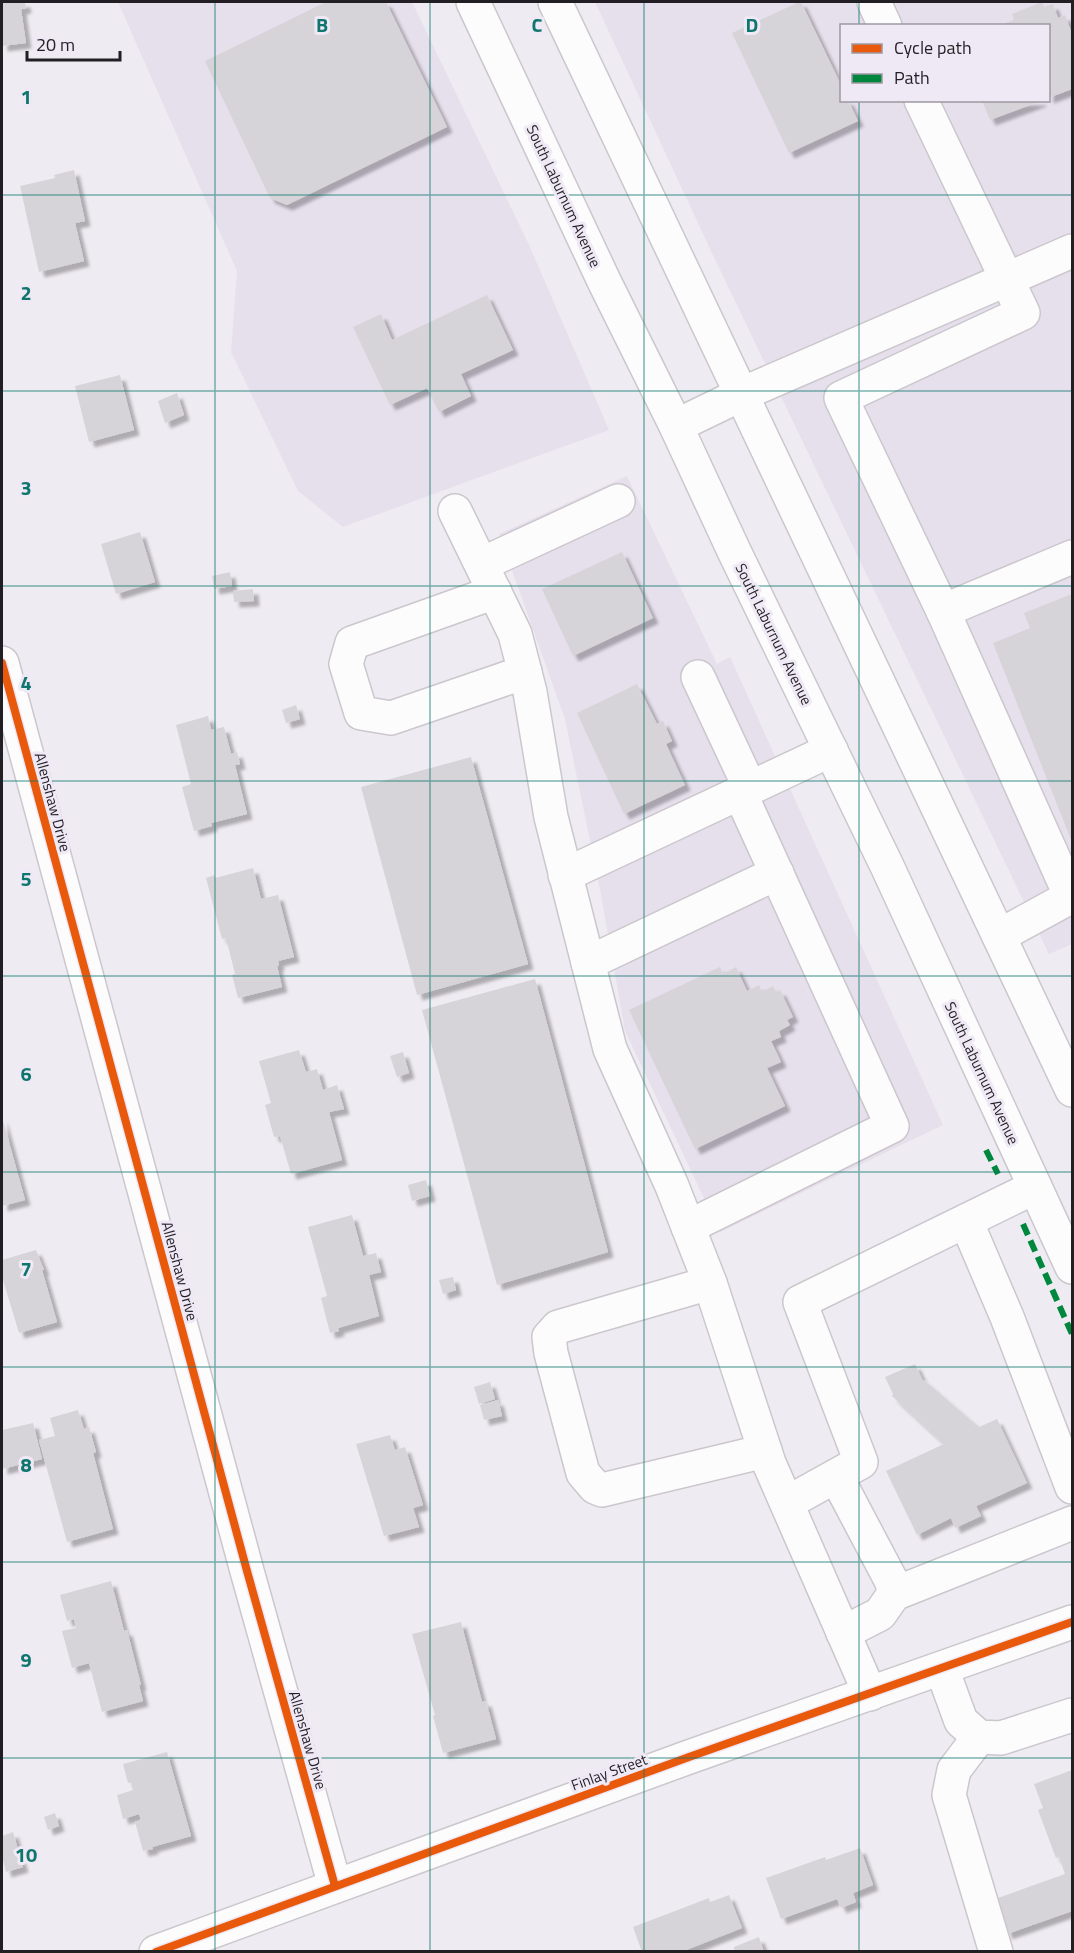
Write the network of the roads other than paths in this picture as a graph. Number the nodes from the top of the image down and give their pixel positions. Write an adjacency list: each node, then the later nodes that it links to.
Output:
1 (473, 2): 9 (main road, South Laburnum Avenue)
2 (555, 2): 8 (main road)
3 (874, 2): 4 (main road)
4 (884, 24)
5 (922, 102): 7 (main road)
6 (1072, 251): 7 (main road)
7 (1006, 280): 8 (main road); 14 (main road)
8 (742, 394): 9 (main road); 23 (main road)
9 (676, 426): 18 (main road, South Laburnum Avenue)
10 (618, 501): 13 (main road)
11 (455, 511): 13 (main road)
12 (1072, 557): 14 (main road)
13 (488, 578): 16 (main road); 16 (main road)
14 (943, 611): 22 (main road)
15 (2, 663): 43 (main road, Allenshaw Drive)
16 (525, 672): 21 (main road)
17 (698, 677): 19 (main road)
18 (831, 750): 19 (main road); 26 (main road, South Laburnum Avenue)
19 (745, 790): 20 (main road); 21 (main road)
20 (777, 873): 24 (main road); 28 (main road)
21 (565, 875): 24 (main road)
22 (1072, 896): 23 (main road)
23 (999, 936): 25 (main road)
24 (588, 963): 28 (main road)
25 (1072, 1090)
26 (1035, 1187): 27 (main road); 29 (main road, South Laburnum Avenue)
27 (966, 1221): 32 (main road); 33 (main road)
28 (688, 1227): 30 (main road)
29 (1072, 1267)
30 (710, 1283): 31 (main road); 31 (main road)
31 (765, 1451): 34 (main road)
32 (836, 1476): 34 (main road); 36 (main road)
33 (1072, 1487)
34 (787, 1503): 38 (main road)
35 (1072, 1523): 36 (main road)
36 (894, 1594): 38 (main road)
37 (1072, 1622): 39 (main road, Finlay Street)
38 (843, 1633): 40 (main road)
39 (942, 1669): 40 (main road, Finlay Street); 42 (main road)
40 (870, 1694): 43 (main road, Finlay Street)
41 (1072, 1715): 42 (main road)
42 (980, 1737): 46 (main road)
43 (335, 1886): 44 (main road, Finlay Street)
44 (211, 1942): 45 (main road, Finlay Street)
45 (156, 1952)
46 (996, 1952)

